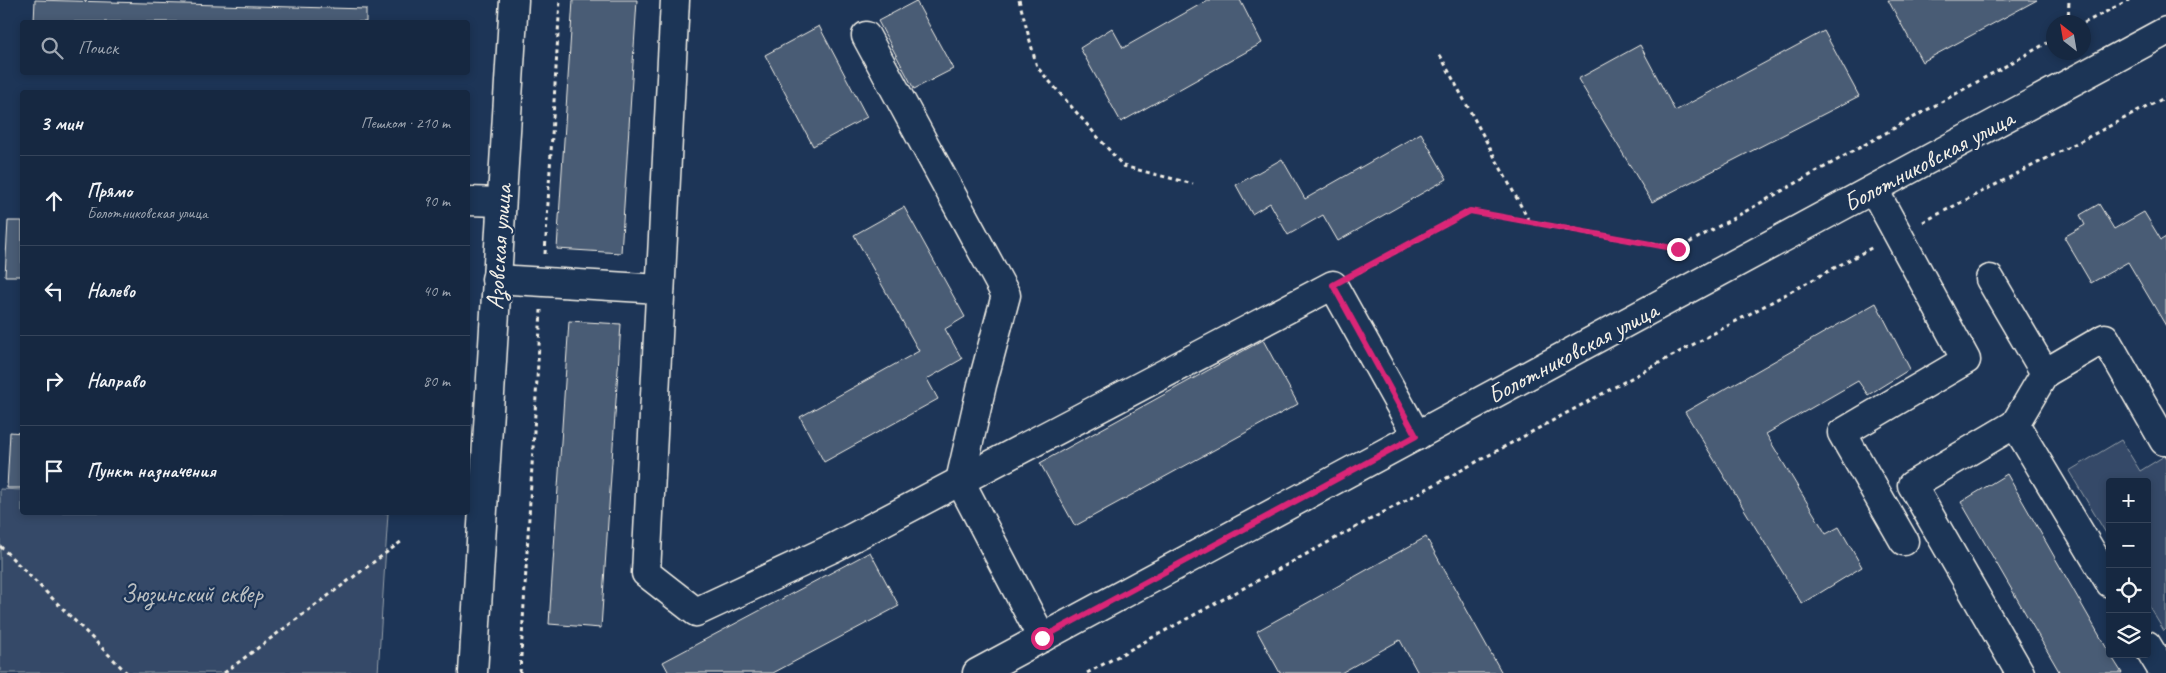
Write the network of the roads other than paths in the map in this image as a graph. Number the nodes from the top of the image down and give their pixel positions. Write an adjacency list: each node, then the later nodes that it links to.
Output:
1 (514, 0): 7 (street, Азовская улица)
2 (675, 0): 10 (street)
3 (2166, 31): 5 (street, Болотниковская улица)
4 (866, 36): 16 (street)
5 (1874, 190): 14 (street, Болотниковская улица); 17 (street)
6 (470, 200): 7 (street)
7 (501, 202): 8 (street, Азовская улица)
8 (496, 279): 10 (street); 12 (street, Азовская улица)
9 (1990, 279): 11 (street)
10 (660, 289): 16 (street)
11 (2045, 373): 13 (street); 15 (street)
12 (477, 423): 21 (street, Азовская улица)
13 (2015, 424): 18 (street); 23 (street)
14 (1416, 436): 16 (street); 19 (street, Болотниковская улица)
15 (2166, 440)
16 (960, 481): 19 (street)
17 (1904, 541)
18 (2106, 575)
19 (1042, 638): 22 (street, Болотниковская улица)
20 (2151, 652): 24 (street)
21 (473, 673)
22 (978, 673)
23 (2020, 673)
24 (2164, 673)

